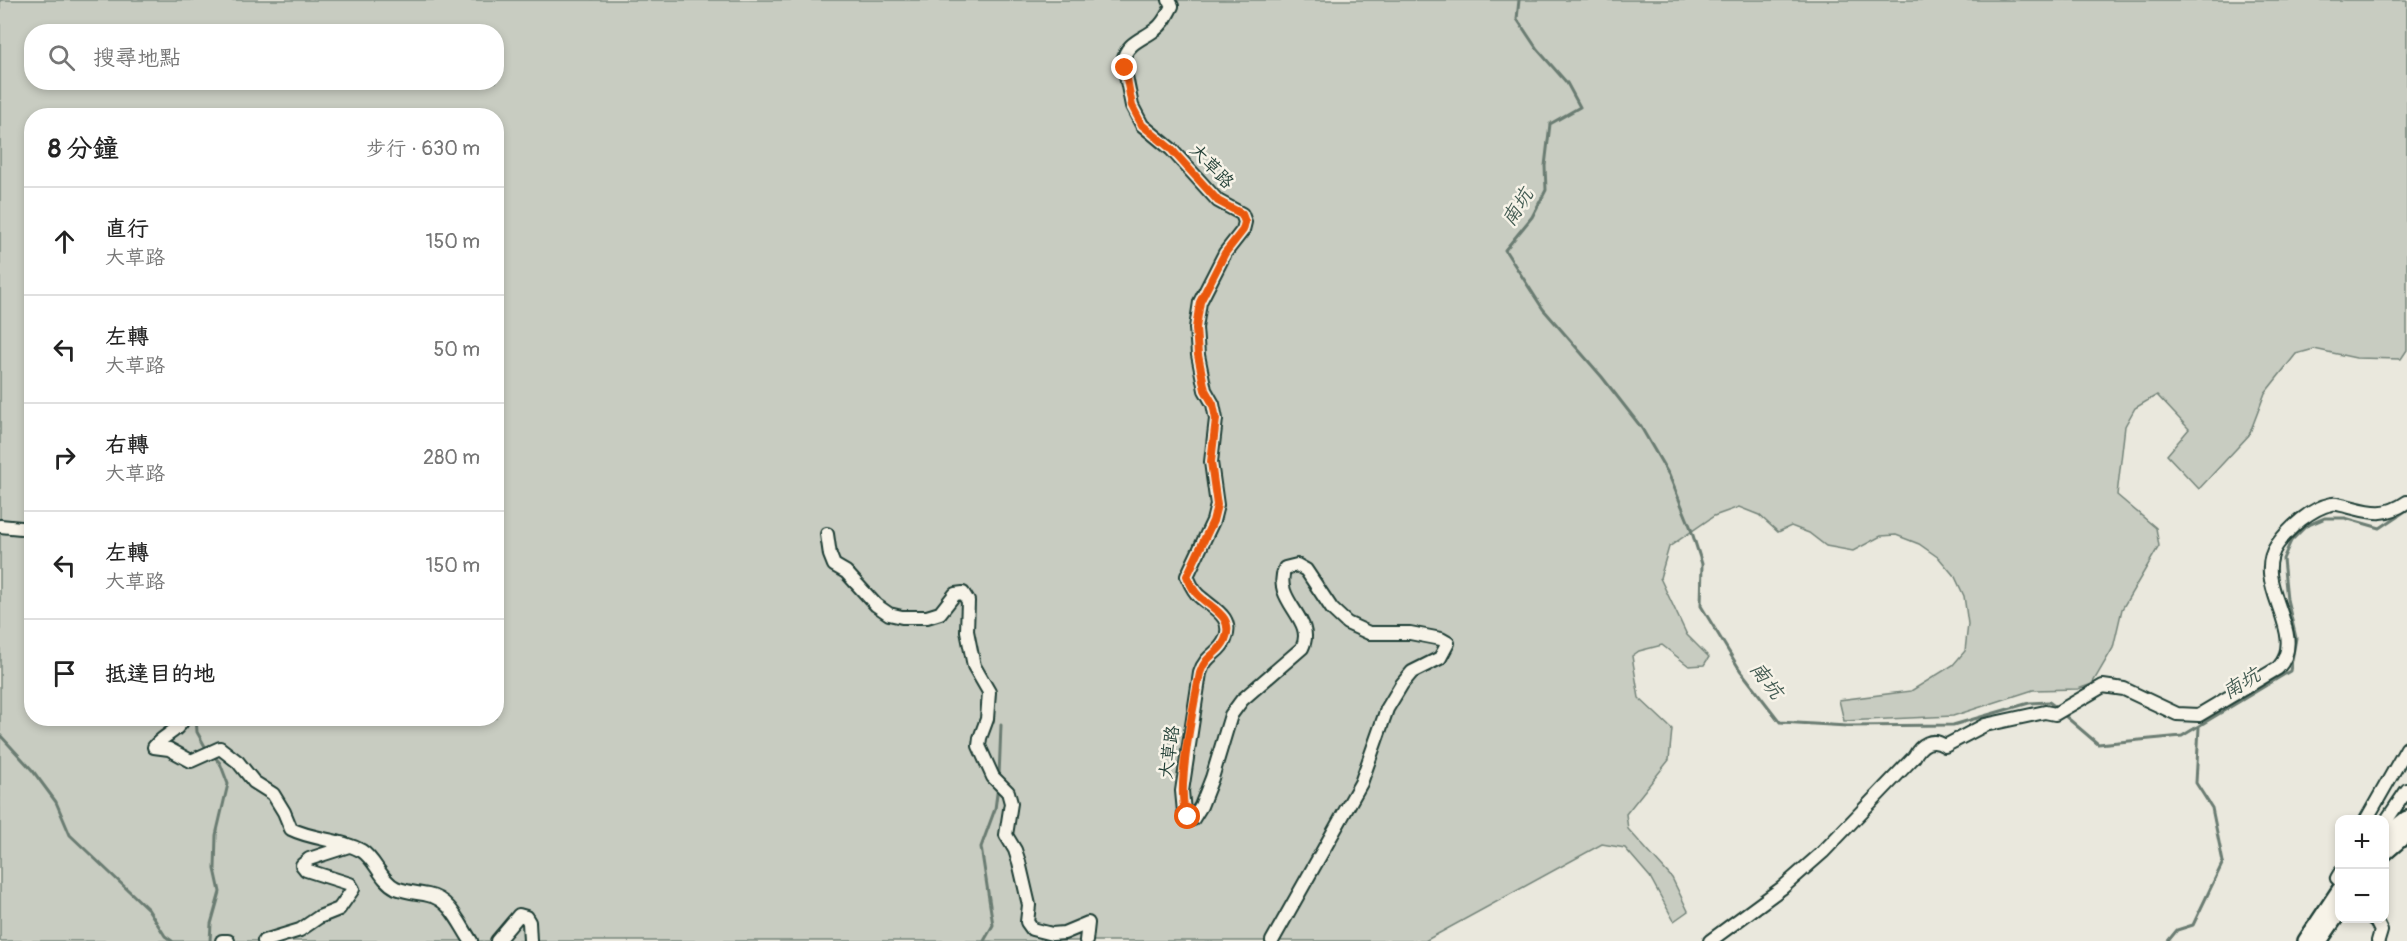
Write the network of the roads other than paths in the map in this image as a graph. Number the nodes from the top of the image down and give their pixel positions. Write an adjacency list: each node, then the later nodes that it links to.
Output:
1 (1170, 0): 26 (street, 大草路)
2 (2407, 502): 27 (street)
3 (0, 526): 4 (street)
4 (24, 528)
5 (827, 534): 25 (street)
6 (180, 726): 14 (street)
7 (2407, 748): 9 (street)
8 (2407, 790): 10 (street)
9 (2368, 815)
10 (2389, 818)
11 (2407, 819): 13 (main road)
12 (2407, 833): 15 (main road)
13 (2389, 834)
14 (350, 846): 21 (street); 22 (street)
15 (2389, 849)
16 (2335, 898): 28 (main road)
17 (2335, 917): 29 (main road)
18 (2377, 923): 30 (street)
19 (222, 941): 20 (street)
20 (228, 941)
21 (264, 941)
22 (471, 941)
23 (497, 941): 24 (street)
24 (530, 941)
25 (1086, 941)
26 (1272, 941)
27 (1710, 941)
28 (2306, 941)
29 (2319, 941)
30 (2378, 941)

